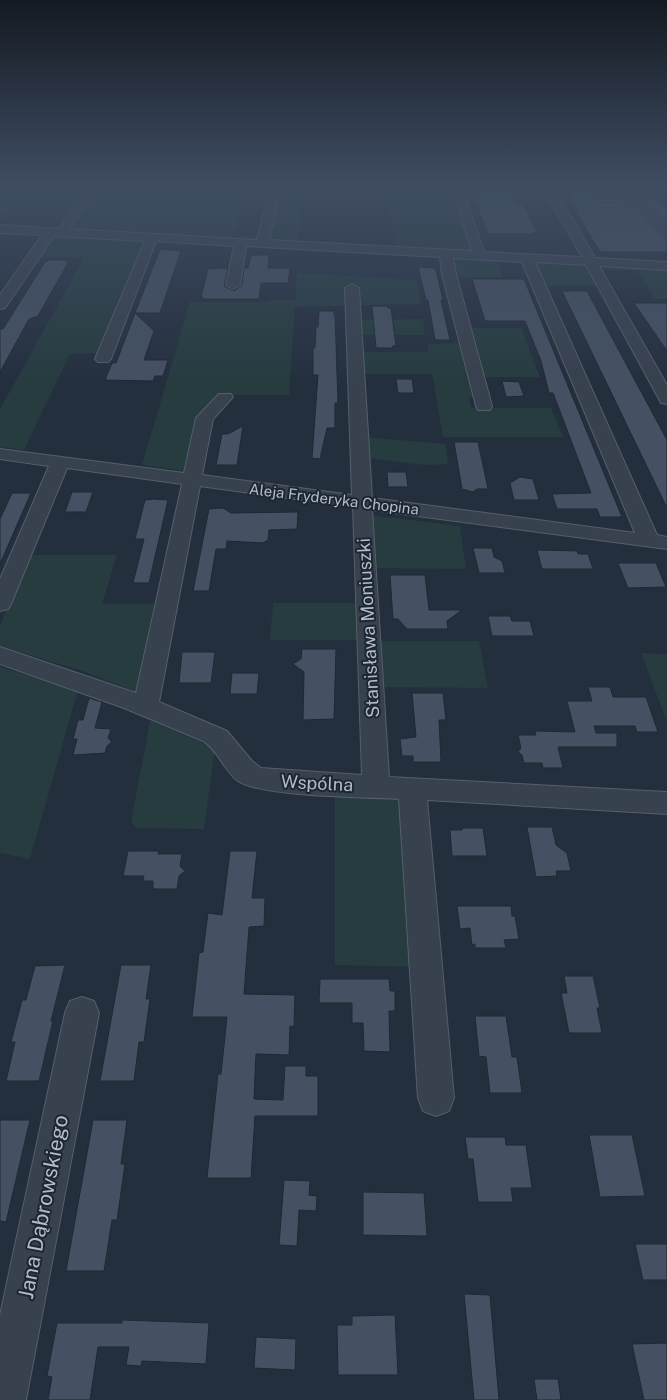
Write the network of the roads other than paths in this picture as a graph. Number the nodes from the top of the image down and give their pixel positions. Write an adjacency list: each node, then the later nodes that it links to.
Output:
1 (42, 250): 14 (street)
2 (147, 250): 15 (street)
3 (239, 250): 12 (street)
4 (397, 250): 7 (street)
5 (477, 250): 8 (street)
6 (584, 250): 10 (street)
7 (446, 253): 8 (street); 18 (street)
8 (479, 255): 9 (street)
9 (526, 257): 10 (street); 23 (street)
10 (588, 261): 11 (street); 17 (street)
11 (667, 266)
12 (233, 285)
13 (352, 288): 22 (street, Stanisława Moniuszki)
14 (0, 305)
15 (103, 359)
16 (225, 397): 21 (street)
17 (667, 399)
18 (484, 406)
19 (0, 454): 20 (street, Aleja Fryderyka Chopina)
20 (60, 463): 21 (street, Aleja Fryderyka Chopina); 24 (street)
21 (193, 480): 22 (street, Aleja Fryderyka Chopina); 26 (street)
22 (361, 502): 23 (street, Aleja Fryderyka Chopina); 27 (street, Stanisława Moniuszki)
23 (658, 542)
24 (0, 604)
25 (0, 655): 26 (street, Wspólna)
26 (145, 707): 27 (street, Wspólna)
27 (376, 787): 28 (street, Wspólna)
28 (412, 790): 29 (street, Wspólna); 31 (street)
29 (667, 803)
30 (82, 1013): 32 (street, Jana Dąbrowskiego)
31 (436, 1098)
32 (4, 1400)

